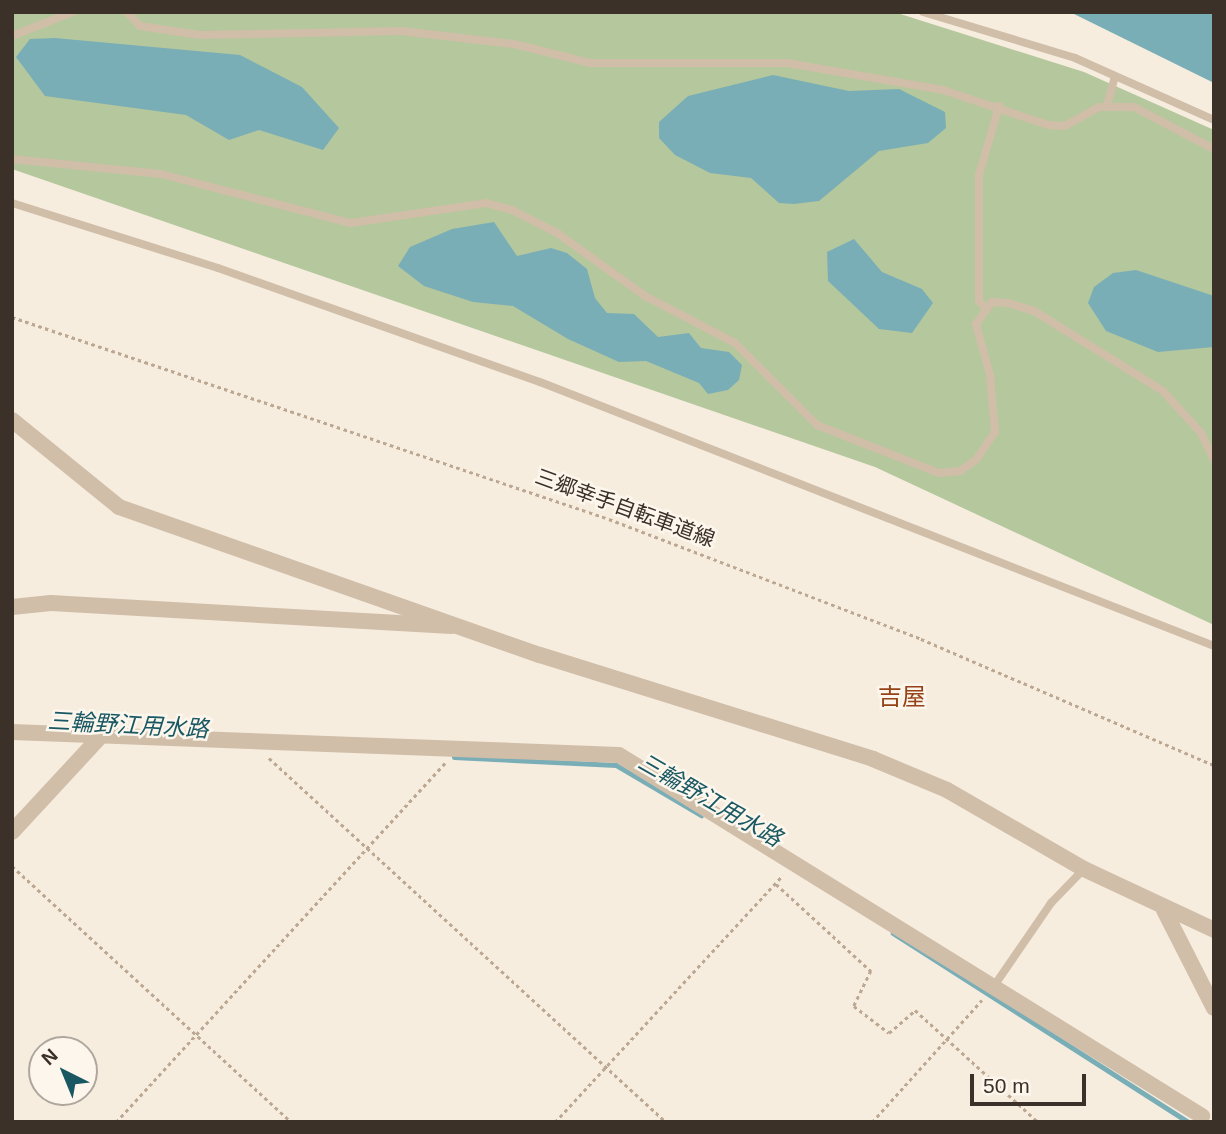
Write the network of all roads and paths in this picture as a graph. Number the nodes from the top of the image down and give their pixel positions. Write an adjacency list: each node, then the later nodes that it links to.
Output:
1 (73, 12): 4 (lane)
2 (127, 12): 6 (lane)
3 (923, 12): 5 (lane)
4 (12, 36)
5 (1115, 77): 7 (lane); 8 (lane)
6 (999, 106): 7 (lane); 12 (lane)
7 (1107, 106): 9 (lane)
8 (1214, 120)
9 (1214, 149)
10 (12, 159): 12 (lane)
11 (12, 203): 18 (lane)
12 (985, 308): 15 (lane)
13 (12, 317): 23 (path, 三郷幸手自転車道線)
14 (12, 420): 17 (street)
15 (1214, 460)
16 (12, 607): 17 (street)
17 (460, 626): 28 (street)
18 (1214, 646)
19 (12, 732): 20 (street)
20 (101, 736): 21 (street); 24 (street)
21 (250, 741): 22 (street); 25 (path)
22 (459, 748): 25 (path); 26 (street)
23 (1214, 765)
24 (12, 832)
25 (367, 848): 34 (path); 36 (path)
26 (793, 862): 29 (path); 32 (street)
27 (12, 866): 34 (path)
28 (1084, 869): 30 (street); 32 (lane)
29 (776, 884): 35 (path); 36 (path)
30 (1164, 910): 31 (street); 33 (street)
31 (1214, 930)
32 (994, 986): 35 (path); 38 (street)
33 (1214, 1008)
34 (195, 1036): 39 (path); 40 (path)
35 (948, 1038): 43 (path); 44 (path)
36 (607, 1067): 41 (path); 42 (path)
37 (1214, 1103): 38 (street)
38 (1198, 1119)
39 (116, 1122)
40 (290, 1122)
41 (555, 1122)
42 (666, 1122)
43 (872, 1122)
44 (1038, 1122)

